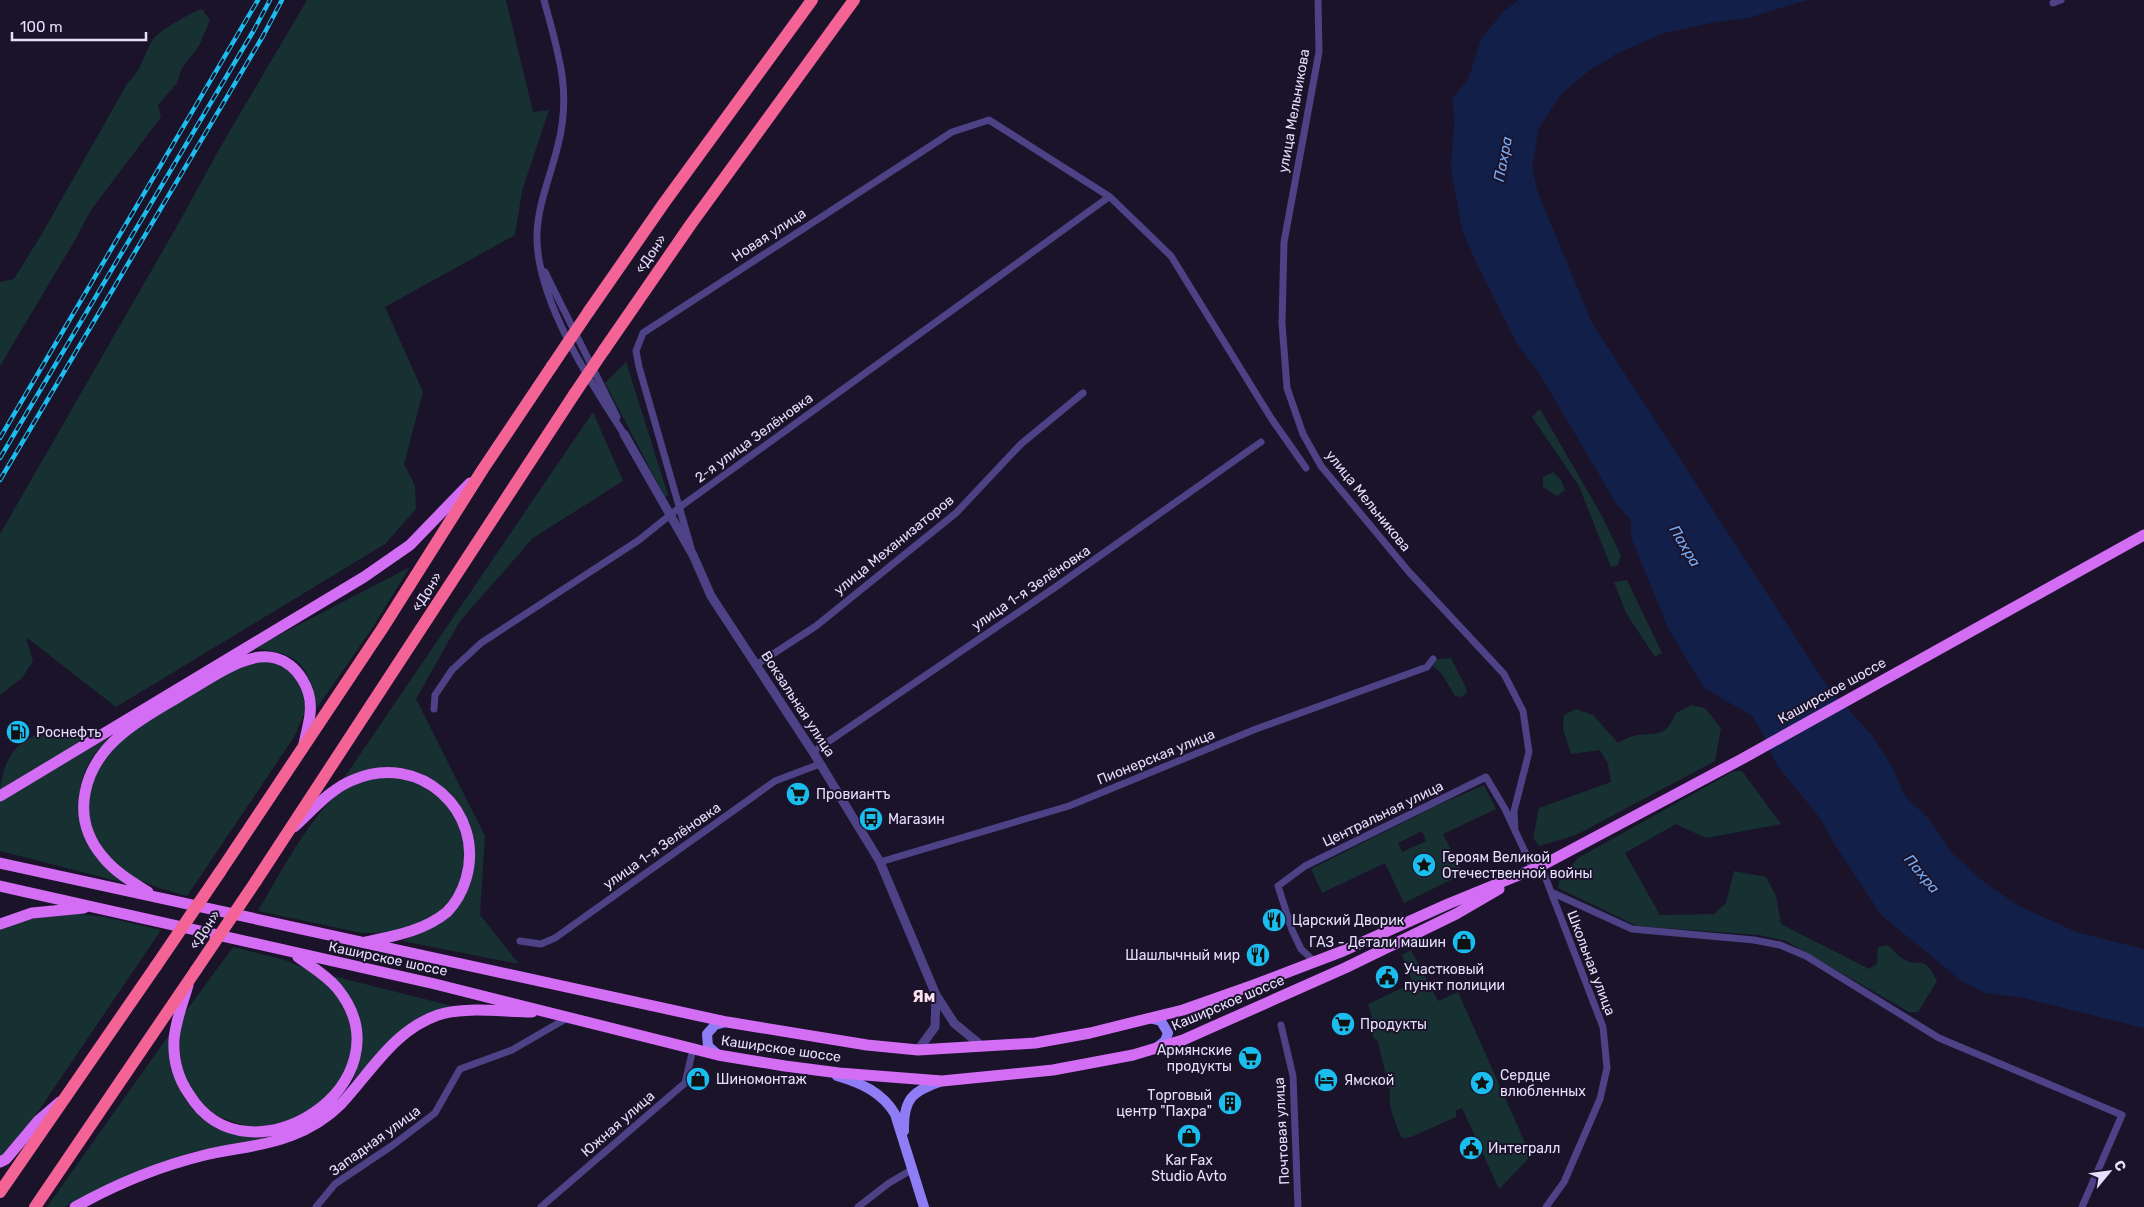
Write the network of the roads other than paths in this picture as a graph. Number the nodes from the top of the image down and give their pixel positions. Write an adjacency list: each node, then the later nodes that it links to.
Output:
1 (544, 0): 9 (street)
2 (812, 0): 12 (highway, «Дон», bridge)
3 (854, 0): 24 (highway, «Дон», bridge)
4 (1318, 0): 25 (street, улица Мельникова)
5 (2061, 0): 6 (street)
6 (2053, 3)
7 (1108, 198): 11 (street, Новая улица); 13 (street, 2-я улица Зелёновка); 13 (street, Новая улица)
8 (1083, 393): 18 (street, улица Механизаторов)
9 (624, 434): 14 (street, Вокзальная улица)
10 (1261, 442): 21 (street, улица 1-я Зелёновка)
11 (1306, 468)
12 (483, 469): 20 (highway, «Дон»); 23 (main road)
13 (680, 507): 14 (street, 2-я улица Зелёновка); 16 (street, Новая улица)
14 (669, 516): 16 (street, Вокзальная улица); 19 (street, 2-я улица Зелёновка)
15 (2144, 535): 28 (main road, Каширское шоссе)
16 (693, 555): 18 (street, Вокзальная улица)
17 (1433, 659): 26 (street, Пионерская улица)
18 (756, 665): 21 (street, Вокзальная улица)
19 (434, 709)
20 (304, 748): 31 (main road); 52 (highway, «Дон», bridge)
21 (813, 752): 22 (street, Вокзальная улица)
22 (820, 764): 26 (street, Вокзальная улица); 34 (street, улица 1-я Зелёновка)
23 (0, 796)
24 (291, 830): 35 (main road); 38 (highway, «Дон», bridge)
25 (1515, 831): 28 (street, Центральная улица); 37 (street, Центральная улица)
26 (880, 862): 39 (street, Вокзальная улица)
27 (0, 863): 31 (main road, Каширское шоссе)
28 (1537, 868): 30 (street, Школьная улица); 37 (main road, Каширское шоссе); 47 (main road, Каширское шоссе)
29 (0, 886): 32 (main road, Каширское шоссе)
30 (1552, 892): 64 (street, Школьная улица); 65 (street)
31 (156, 897): 35 (main road, Каширское шоссе)
32 (96, 906): 33 (main road); 36 (main road, Каширское шоссе)
33 (0, 924)
34 (520, 941)
35 (361, 943): 43 (main road, Каширское шоссе)
36 (293, 953): 38 (main road); 40 (main road, Каширское шоссе)
37 (1315, 962): 42 (main road, Каширское шоссе)
38 (193, 974): 57 (highway, «Дон»)
39 (936, 995): 45 (street, Вокзальная улица); 48 (street, Вокзальная улица)
40 (554, 1013): 41 (main road, Каширское шоссе); 58 (main road)
41 (569, 1017): 46 (main road, Каширское шоссе); 59 (street, Западная улица)
42 (1149, 1018): 45 (main road, Каширское шоссе); 47 (main road)
43 (726, 1022): 48 (main road, Каширское шоссе); 49 (main road)
44 (1281, 1024): 63 (street, Почтовая улица)
45 (983, 1047): 48 (main road, Каширское шоссе)
46 (694, 1049): 49 (main road, Каширское шоссе); 60 (street, Южная улица)
47 (1155, 1049): 51 (main road, Каширское шоссе)
48 (918, 1050)
49 (718, 1055): 50 (main road, Каширское шоссе)
50 (817, 1070): 51 (main road, Каширское шоссе); 53 (main road)
51 (942, 1081): 53 (main road)
52 (65, 1098): 54 (main road); 56 (highway, «Дон»)
53 (906, 1149): 55 (main road)
54 (0, 1162)
55 (913, 1169): 61 (street); 62 (main road)
56 (0, 1192)
57 (35, 1207)
58 (75, 1207)
59 (316, 1207)
60 (541, 1207)
61 (858, 1207)
62 (924, 1207)
63 (1298, 1207)
64 (1546, 1207)
65 (2082, 1207)

